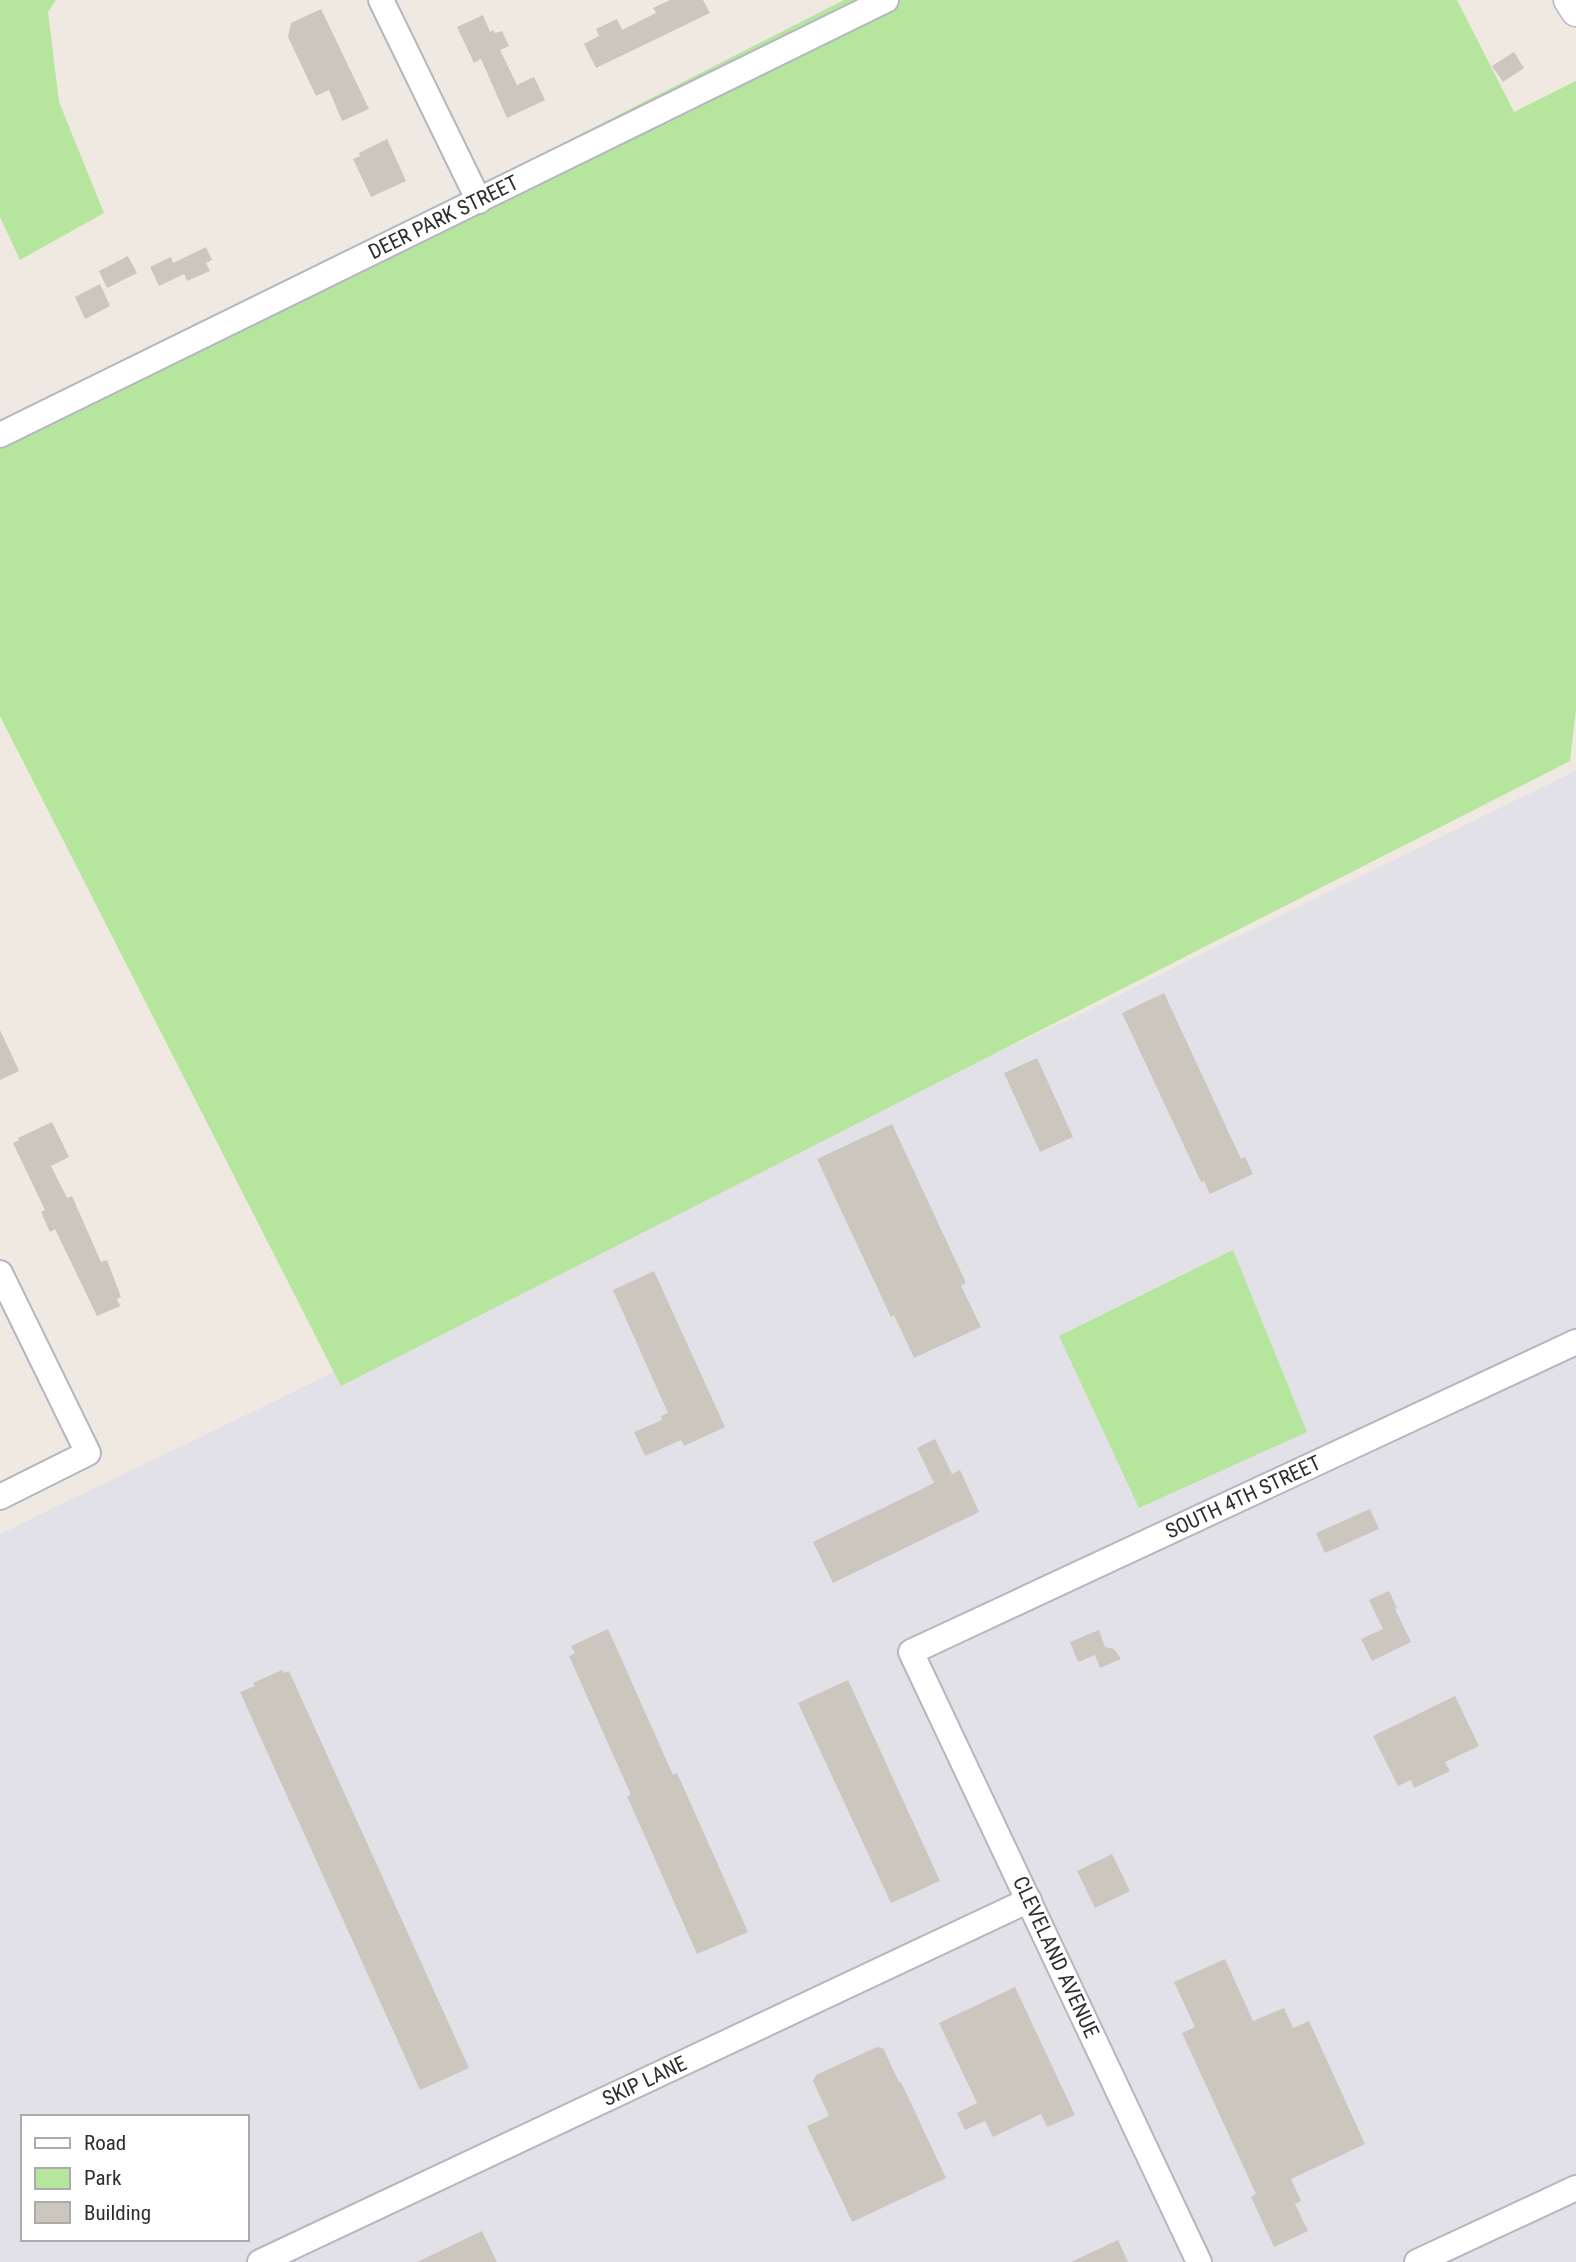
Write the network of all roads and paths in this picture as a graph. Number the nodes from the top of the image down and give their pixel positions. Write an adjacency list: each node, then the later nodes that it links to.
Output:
1 (381, 0): 5 (street)
2 (886, 0): 5 (street, DEER PARK STREET)
3 (1569, 0): 4 (street)
4 (1576, 11)
5 (479, 201): 6 (street, DEER PARK STREET)
6 (0, 435)
7 (0, 1273): 9 (street)
8 (1576, 1342): 10 (street, SOUTH 4TH STREET)
9 (0, 1497)
10 (911, 1652): 11 (street, CLEVELAND AVENUE)
11 (1030, 1900): 13 (street, SKIP LANE); 14 (street, CLEVELAND AVENUE)
12 (1576, 2188): 15 (street)
13 (260, 2262)
14 (1199, 2262)
15 (1417, 2262)

